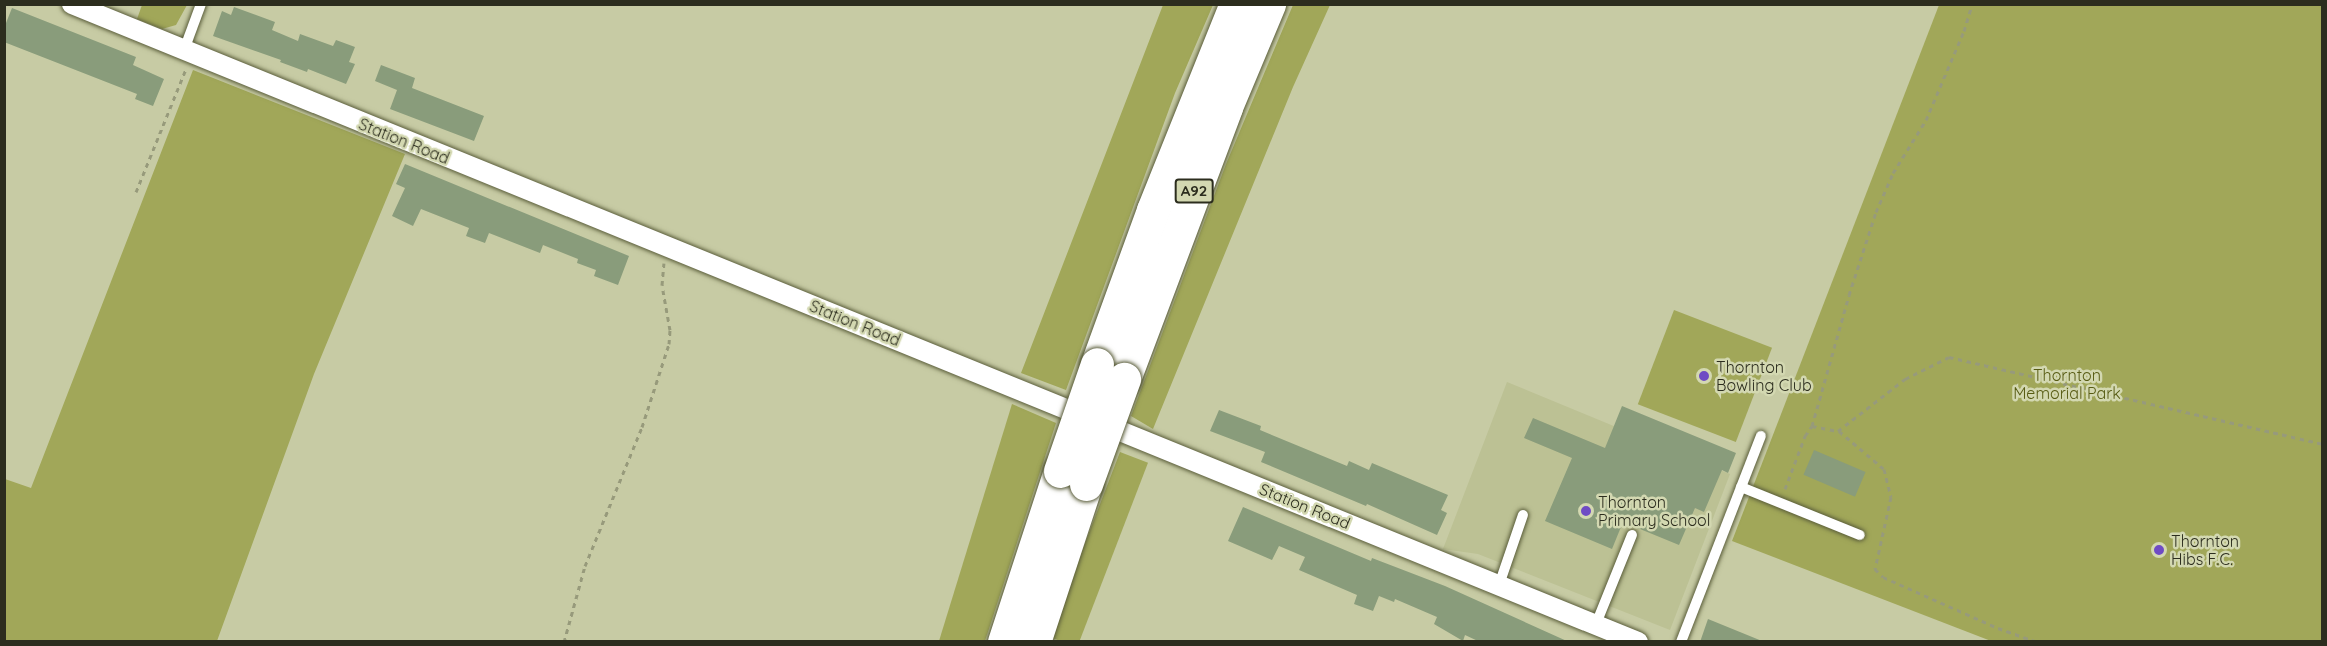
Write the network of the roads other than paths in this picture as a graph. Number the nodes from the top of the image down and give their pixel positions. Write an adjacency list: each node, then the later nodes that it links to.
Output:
1 (72, 4): 5 (street, Station Road)
2 (201, 4): 5 (lane)
3 (1236, 4): 6 (highway, A92)
4 (1269, 4): 6 (highway, A92)
5 (188, 52): 13 (street, Station Road)
6 (1110, 371): 8 (highway, A92, bridge)
7 (1761, 436): 9 (lane)
8 (1073, 477): 15 (highway, A92); 16 (highway, A92)
9 (1741, 487): 12 (lane); 18 (lane)
10 (1523, 515): 13 (lane)
11 (1632, 535): 14 (lane)
12 (1860, 535)
13 (1499, 585): 14 (street, Station Road)
14 (1596, 624): 17 (street, Station Road)
15 (1004, 642)
16 (1034, 642)
17 (1638, 642)
18 (1681, 642)

